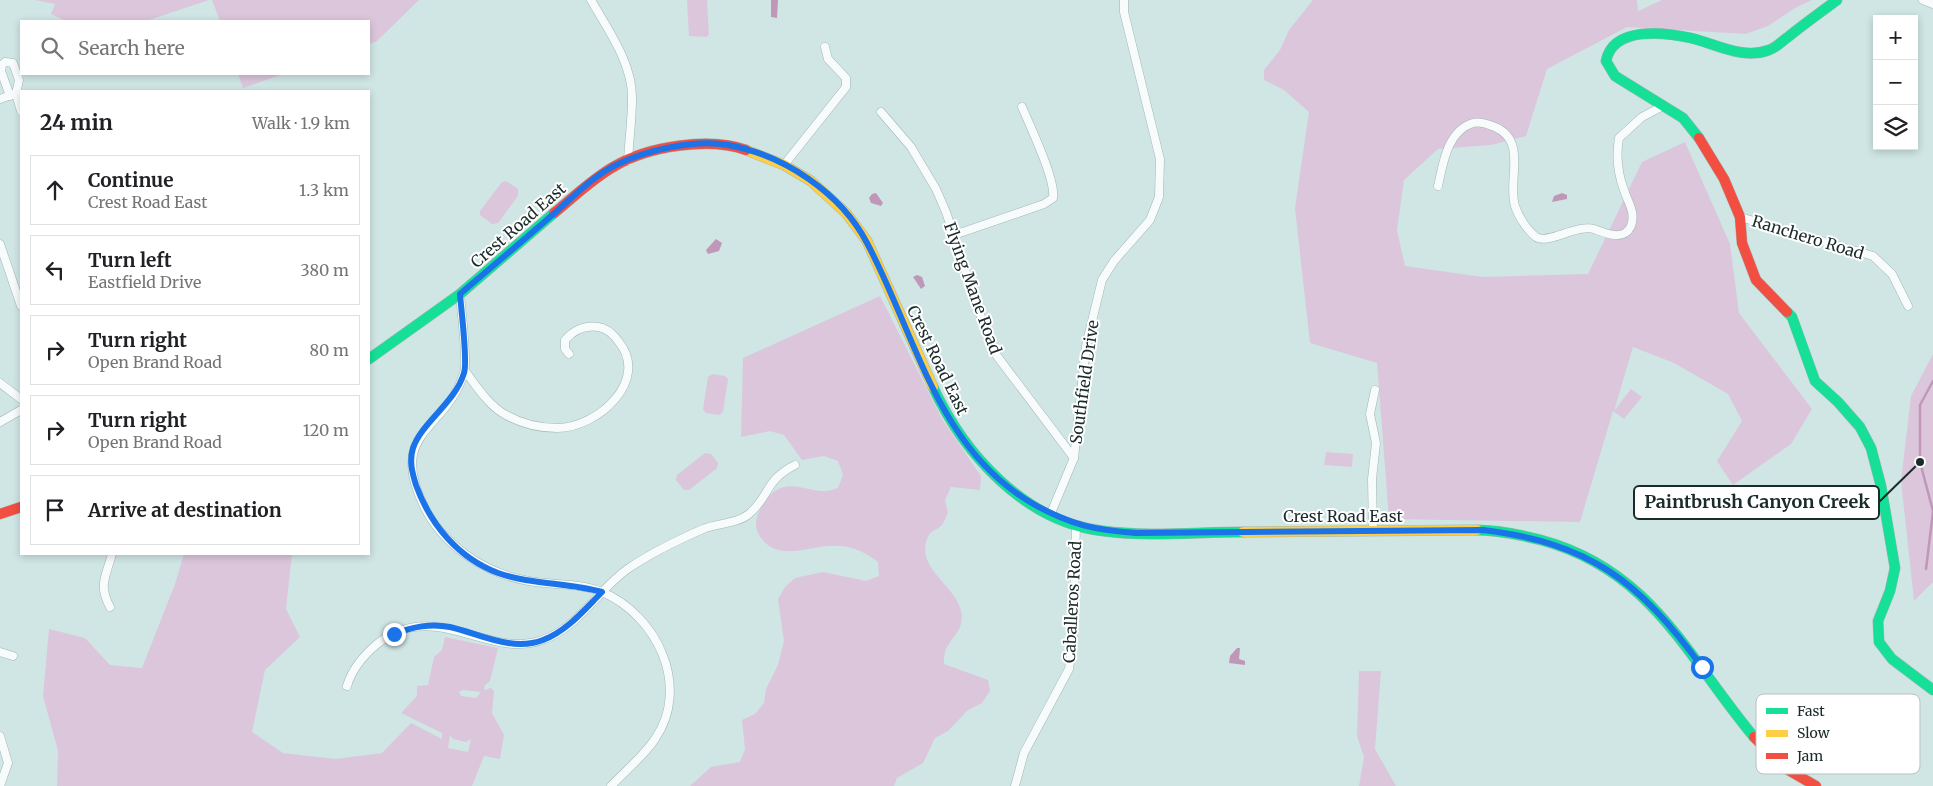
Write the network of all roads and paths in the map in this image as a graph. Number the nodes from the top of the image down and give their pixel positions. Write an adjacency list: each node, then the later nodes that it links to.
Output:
1 (591, 0): 12 (street)
2 (1124, 0): 29 (street, Southfield Drive)
3 (1837, 0): 8 (street)
4 (1922, 0): 5 (street)
5 (1933, 4)
6 (825, 47): 13 (street)
7 (0, 99): 10 (street)
8 (1663, 106): 14 (street); 15 (street)
9 (1022, 107): 16 (street)
10 (20, 109)
11 (881, 112): 16 (street, Flying Mane Road)
12 (628, 161): 13 (street, Crest Road East); 18 (street, Crest Road East)
13 (784, 165): 32 (street, Crest Road East)
14 (1438, 186)
15 (1740, 217): 20 (street, Ranchero Road); 42 (street)
16 (954, 235): 29 (street, Flying Mane Road)
17 (0, 244): 19 (street)
18 (460, 294): 22 (street, Crest Road East); 23 (street)
19 (20, 299)
20 (1908, 306)
21 (569, 354): 23 (street)
22 (370, 358)
23 (465, 371): 37 (street)
24 (0, 383): 26 (street)
25 (1375, 390): 35 (street)
26 (20, 398)
27 (20, 411): 28 (street)
28 (0, 422)
29 (1074, 458): 32 (street, Southfield Drive)
30 (795, 465): 37 (street)
31 (20, 507): 33 (street)
32 (1051, 513): 34 (street, Crest Road East)
33 (0, 514)
34 (1076, 525): 35 (street, Crest Road East); 48 (street, Caballeros Road)
35 (1373, 530): 44 (street, Crest Road East)
36 (112, 555): 38 (street)
37 (602, 592): 41 (street); 47 (street)
38 (110, 607)
39 (0, 652): 40 (street)
40 (13, 656)
41 (347, 686)
42 (1933, 690)
43 (0, 736): 46 (street)
44 (1756, 741)
45 (1795, 774): 49 (street, Crest Road East)
46 (0, 786)
47 (612, 786)
48 (1015, 786)
49 (1816, 786)

